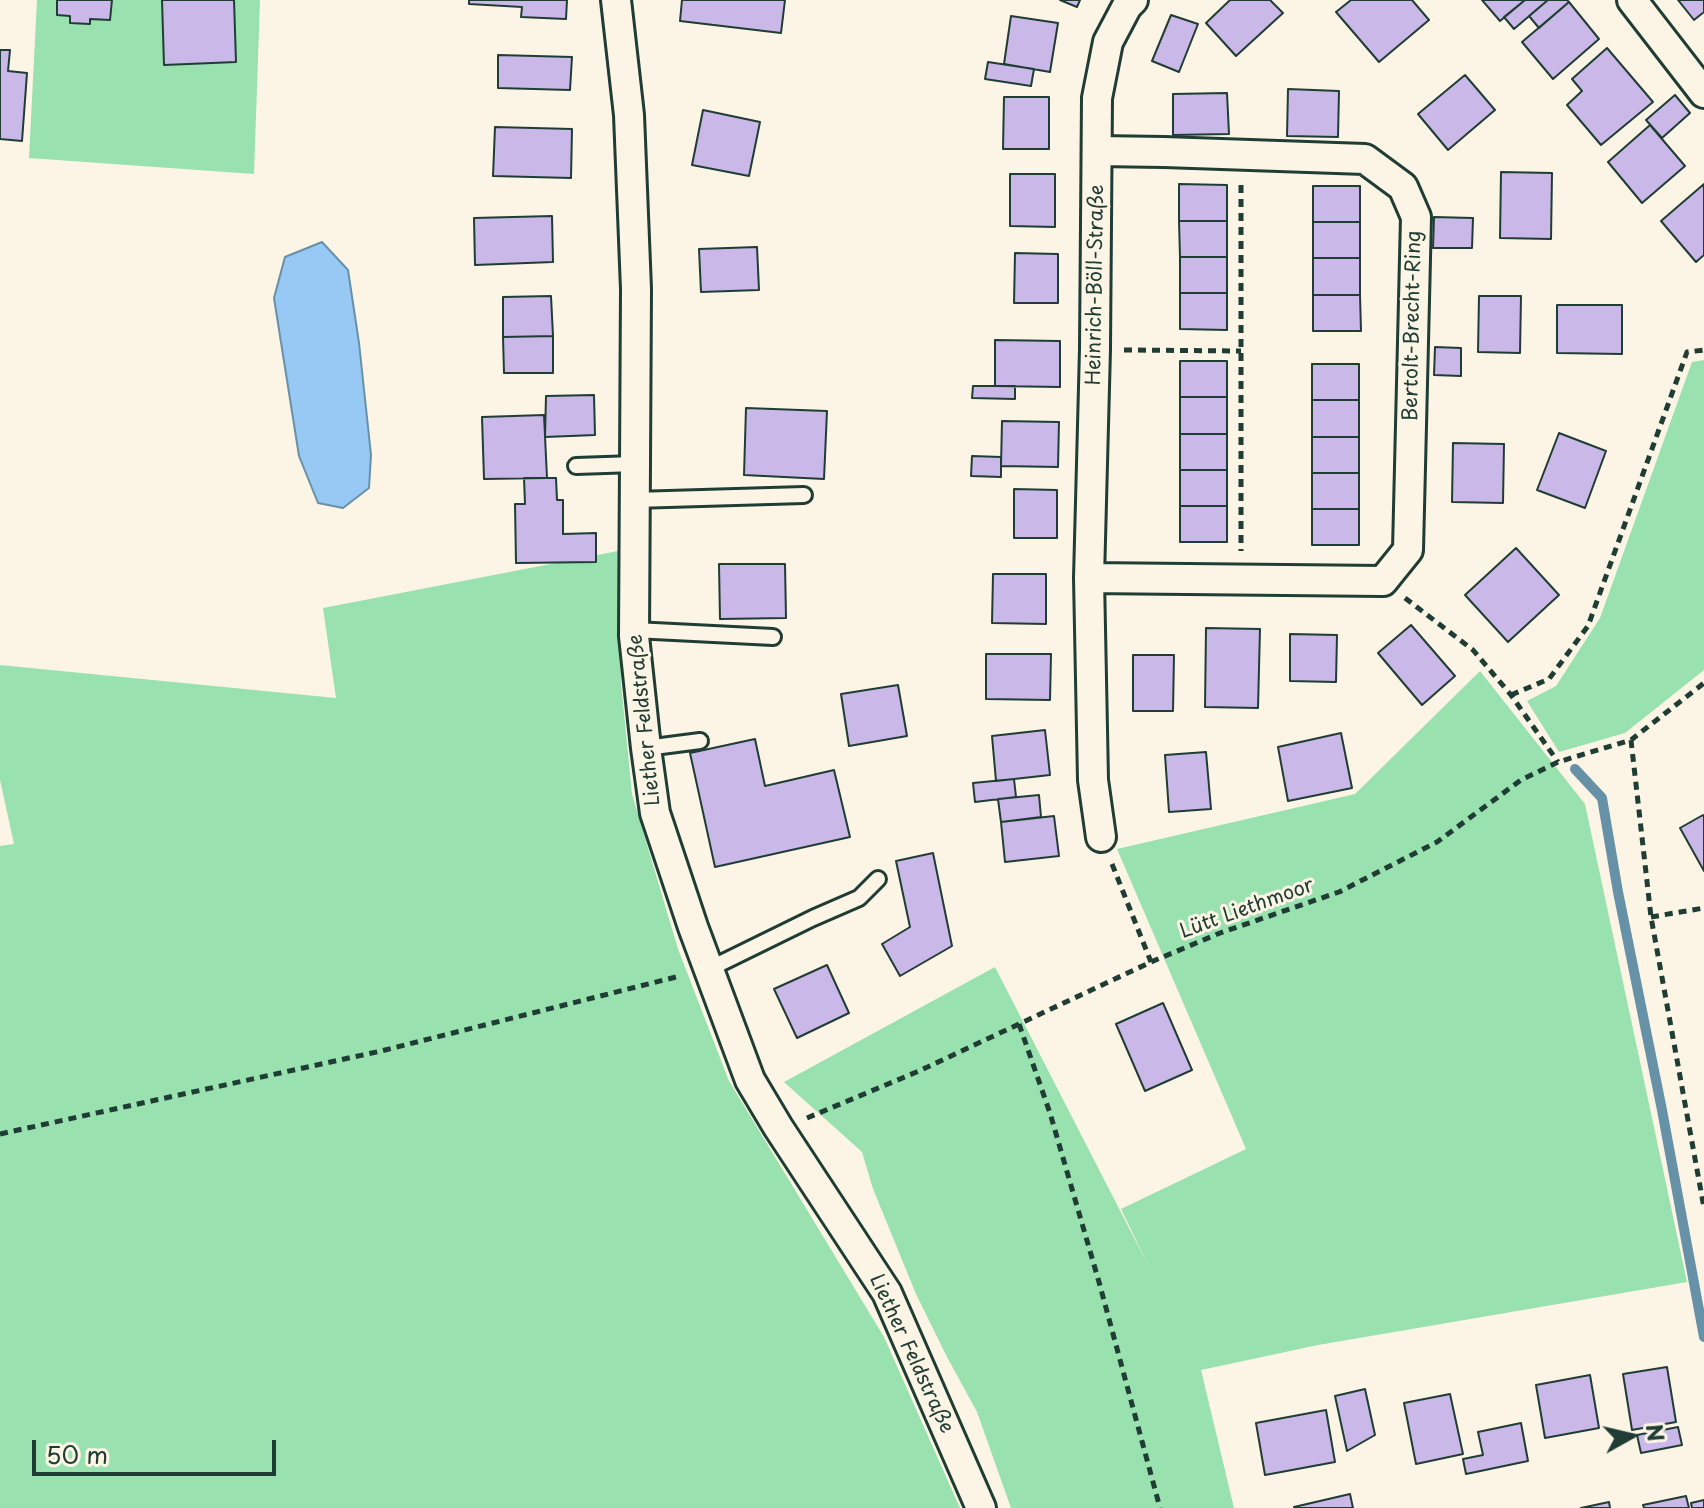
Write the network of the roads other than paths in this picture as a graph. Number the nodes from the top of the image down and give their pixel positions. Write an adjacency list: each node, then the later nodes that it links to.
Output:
1 (616, 0): 6 (street, Liether Feldstraße)
2 (1133, 0): 5 (street, Heinrich-Böll-Straße)
3 (1632, 0): 4 (street)
4 (1704, 93)
5 (1098, 151): 10 (street, Heinrich-Böll-Straße); 10 (street, Bertolt-Brecht-Ring)
6 (635, 464): 7 (lane); 9 (street, Liether Feldstraße)
7 (576, 466)
8 (804, 495): 9 (lane)
9 (634, 500): 11 (street, Liether Feldstraße)
10 (1089, 578): 15 (street, Heinrich-Böll-Straße)
11 (634, 630): 12 (lane); 14 (street, Liether Feldstraße)
12 (773, 637)
13 (700, 741): 14 (lane)
14 (646, 748): 17 (street, Liether Feldstraße)
15 (1101, 837)
16 (878, 879): 17 (lane)
17 (709, 969): 18 (street, Liether Feldstraße)
18 (981, 1508)

